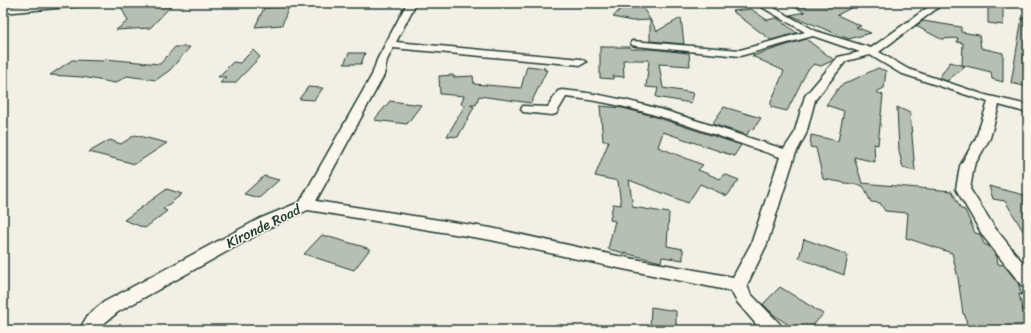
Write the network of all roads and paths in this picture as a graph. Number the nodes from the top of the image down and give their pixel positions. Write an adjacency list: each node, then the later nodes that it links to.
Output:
1 (79, 3): 5 (street)
2 (411, 3): 8 (street, Kironde Road)
3 (759, 3): 6 (street)
4 (940, 3): 9 (street)
5 (3, 10)
6 (813, 34): 7 (street); 9 (street)
7 (636, 43)
8 (391, 45): 10 (street); 15 (street, Kironde Road)
9 (872, 52): 11 (street); 14 (street)
10 (581, 62)
11 (994, 101): 13 (street); 16 (street)
12 (527, 109): 14 (street)
13 (1028, 109)
14 (788, 155): 17 (street)
15 (306, 205): 17 (street); 18 (street, Kironde Road)
16 (1028, 281)
17 (738, 285): 19 (street)
18 (86, 330)
19 (774, 330)

